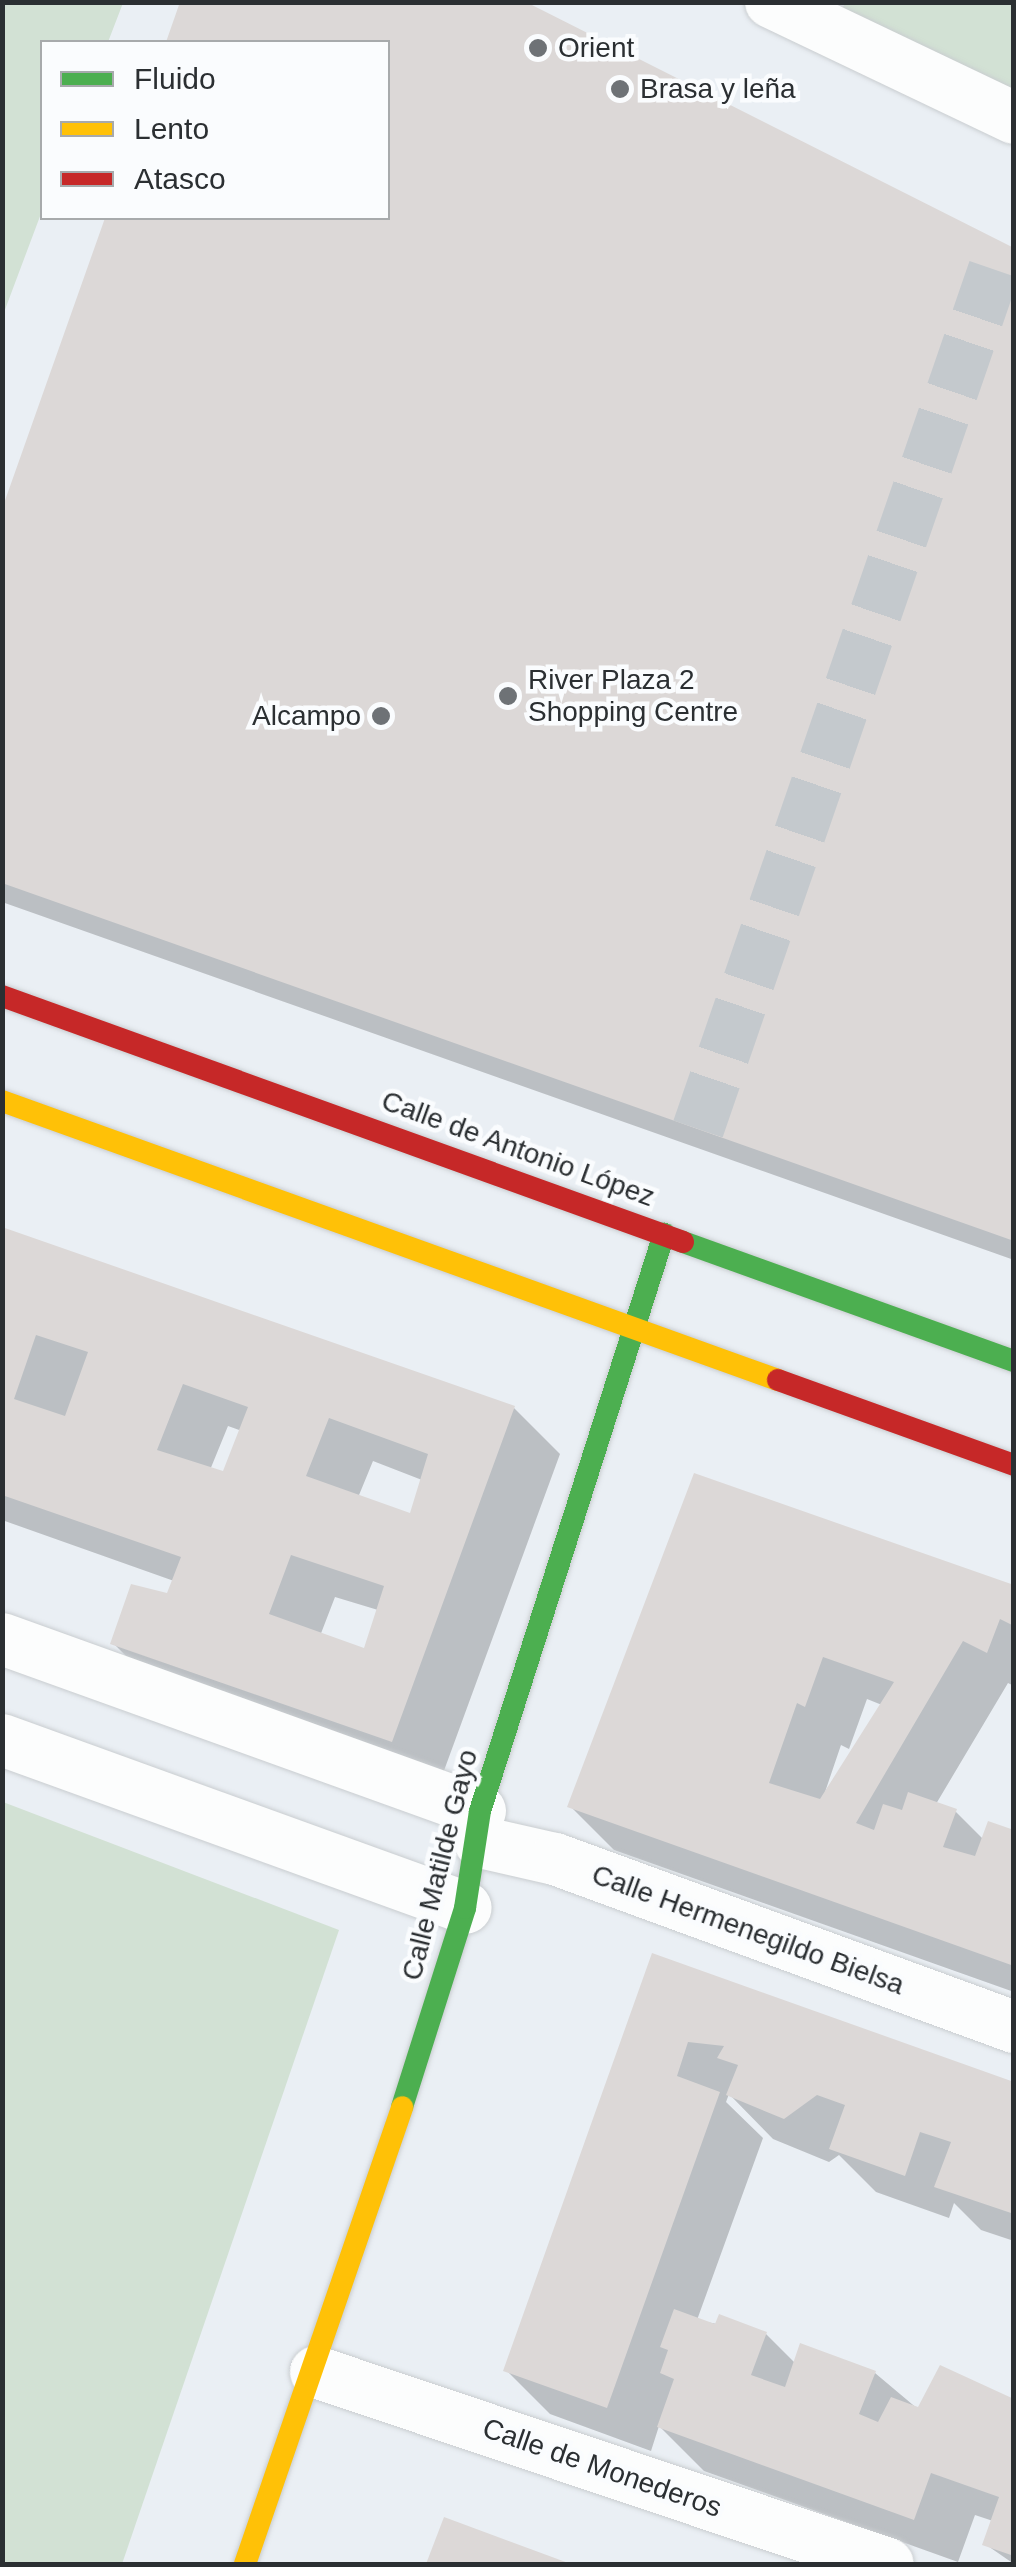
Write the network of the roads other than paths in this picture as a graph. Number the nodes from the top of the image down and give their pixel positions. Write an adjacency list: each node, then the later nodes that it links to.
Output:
1 (772, 2): 2 (street)
2 (1014, 118)
3 (2, 996): 5 (main road, Calle de Antonio López)
4 (2, 1101): 6 (main road)
5 (664, 1234): 6 (main road, Calle Matilde Gayo); 7 (main road, Calle de Antonio López)
6 (635, 1330): 8 (main road); 11 (main road, Calle Matilde Gayo)
7 (1014, 1361)
8 (1014, 1466)
9 (2, 1639): 11 (street, Calle Hermenegildo Bielsa)
10 (2, 1740): 12 (street)
11 (480, 1826): 12 (main road, Calle Matilde Gayo); 13 (street, Calle Hermenegildo Bielsa)
12 (465, 1908): 14 (main road, Calle Matilde Gayo)
13 (1014, 2028)
14 (316, 2372): 15 (street, Calle de Monederos); 16 (main road, Calle Matilde Gayo)
15 (857, 2559)
16 (245, 2564)

